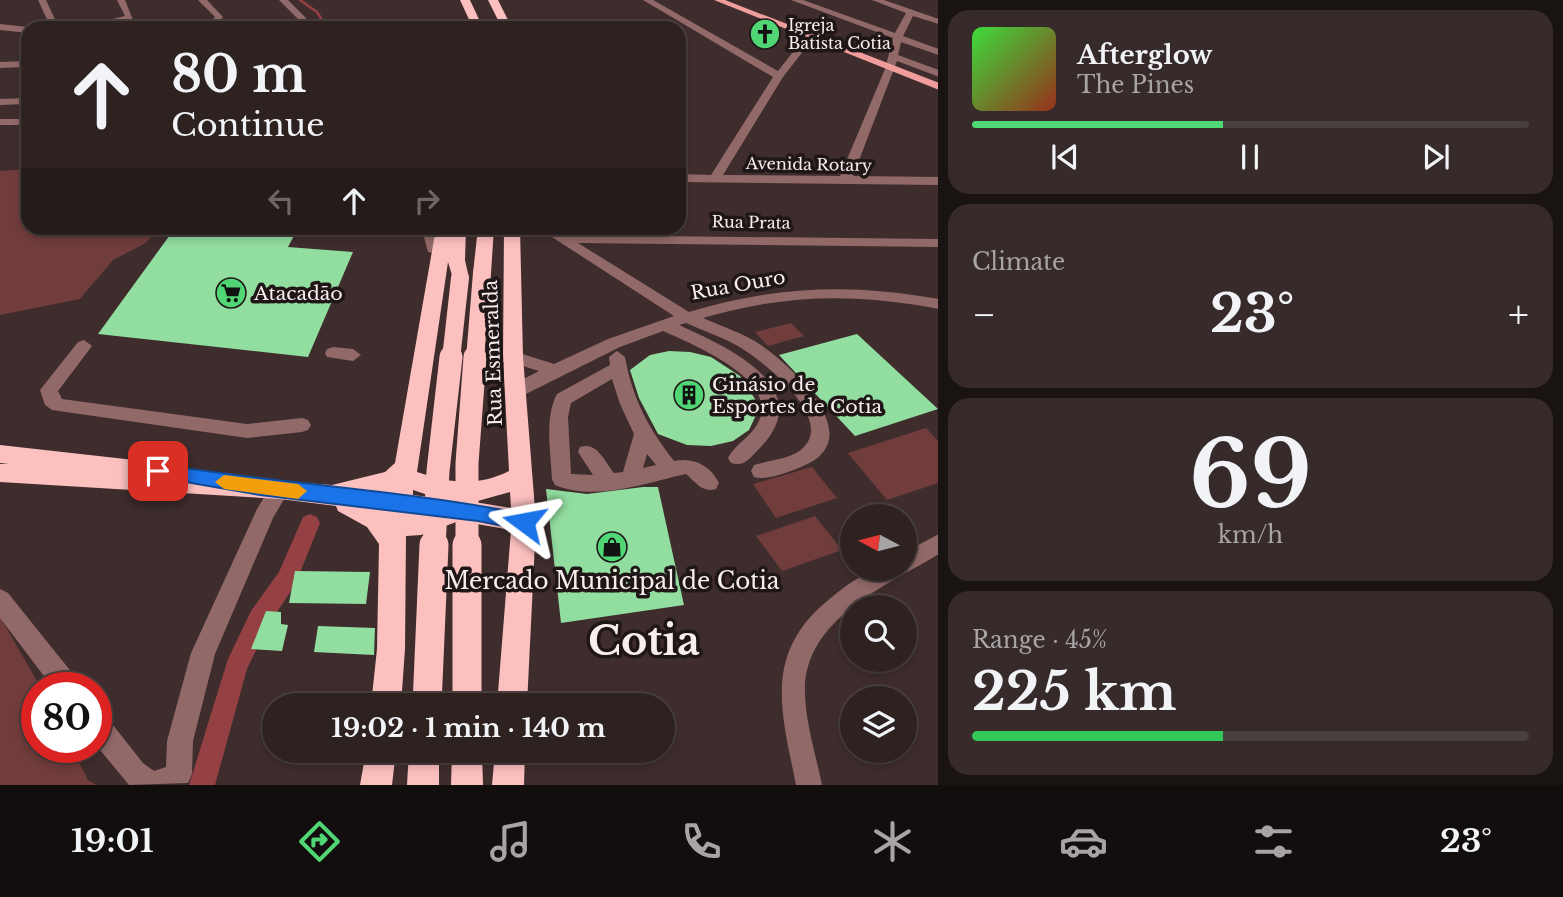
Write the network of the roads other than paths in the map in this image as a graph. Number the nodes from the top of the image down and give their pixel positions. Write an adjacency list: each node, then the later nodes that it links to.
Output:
1 (42, 0): 14 (street)
2 (121, 0): 15 (street)
3 (202, 0): 16 (street)
4 (283, 0): 17 (street)
5 (465, 0): 19 (highway)
6 (480, 0): 20 (highway)
7 (493, 0): 21 (highway)
8 (647, 0): 22 (street)
9 (718, 0): 27 (main road)
10 (795, 0): 28 (street)
11 (876, 0): 13 (street)
12 (453, 2): 18 (highway)
13 (911, 12): 24 (street); 28 (street)
14 (52, 21)
15 (115, 21)
16 (217, 21)
17 (303, 21)
18 (462, 21)
19 (475, 21)
20 (490, 21)
21 (504, 21)
22 (683, 21)
23 (686, 22): 35 (street)
24 (938, 22)
25 (0, 27): 26 (street)
26 (21, 29)
27 (810, 36): 33 (main road); 35 (street)
28 (898, 37): 29 (street); 30 (street)
29 (938, 52)
30 (893, 56): 33 (street); 34 (street)
31 (21, 64): 32 (street)
32 (0, 65)
33 (890, 69): 36 (main road); 43 (street)
34 (938, 74)
35 (779, 76): 42 (street)
36 (938, 87)
37 (21, 101): 38 (street)
38 (0, 102)
39 (21, 121): 40 (street)
40 (0, 122)
41 (686, 178): 42 (street, Avenida Rotary)
42 (714, 179): 43 (street, Avenida Rotary)
43 (845, 180): 44 (street, Avenida Rotary)
44 (890, 181): 45 (street, Avenida Rotary); 46 (street)
45 (938, 181)
46 (938, 194)
47 (431, 235): 57 (street)
48 (441, 235): 70 (street)
49 (441, 235): 78 (highway)
50 (458, 235): 58 (highway)
51 (465, 235): 58 (highway)
52 (484, 235): 58 (highway)
53 (512, 235): 66 (highway, Rua Esmeralda)
54 (555, 235): 55 (street)
55 (562, 239): 56 (street, Rua Prata); 60 (street)
56 (938, 243)
57 (433, 249)
58 (471, 276): 93 (highway, bridge); 94 (highway, bridge)
59 (938, 304): 60 (street, Rua Ouro)
60 (684, 315): 61 (street, Rua Ouro); 77 (street)
61 (662, 324): 62 (street, Rua Ouro); 74 (street)
62 (615, 343): 67 (street); 68 (street, Rua Ouro)
63 (84, 345): 71 (street)
64 (333, 353): 65 (street)
65 (353, 355)
66 (513, 357): 68 (street); 69 (highway, Rua Esmeralda)
67 (618, 368): 72 (street); 81 (street)
68 (554, 370): 69 (street, Rua Ouro)
69 (516, 391): 79 (highway, Rua Esmeralda)
70 (406, 410)
71 (302, 425)
72 (643, 435): 76 (street); 80 (street)
73 (587, 452): 81 (street)
74 (738, 458)
75 (1, 463): 83 (highway)
76 (670, 470): 80 (street); 82 (street)
77 (761, 471)
78 (403, 473): 79 (highway); 84 (highway); 86 (highway)
79 (522, 476): 85 (highway, Rua Esmeralda)
80 (631, 478): 81 (street)
81 (608, 480)
82 (709, 483)
83 (270, 489): 84 (highway); 101 (street)
84 (318, 494): 86 (highway); 86 (highway)
85 (524, 522): 86 (highway); 95 (highway, Rua Esmeralda)
86 (395, 524): 92 (highway)
87 (938, 543): 88 (street)
88 (917, 556)
89 (876, 581): 106 (street)
90 (0, 600): 91 (street)
91 (56, 672)
92 (387, 693)
93 (428, 693)
94 (467, 693)
95 (513, 693)
96 (112, 744): 101 (street)
97 (379, 763): 102 (highway)
98 (424, 763): 103 (highway)
99 (467, 763): 104 (highway)
100 (509, 763): 105 (highway)
101 (157, 784)
102 (376, 785)
103 (423, 785)
104 (467, 785)
105 (508, 785)
106 (809, 785)

